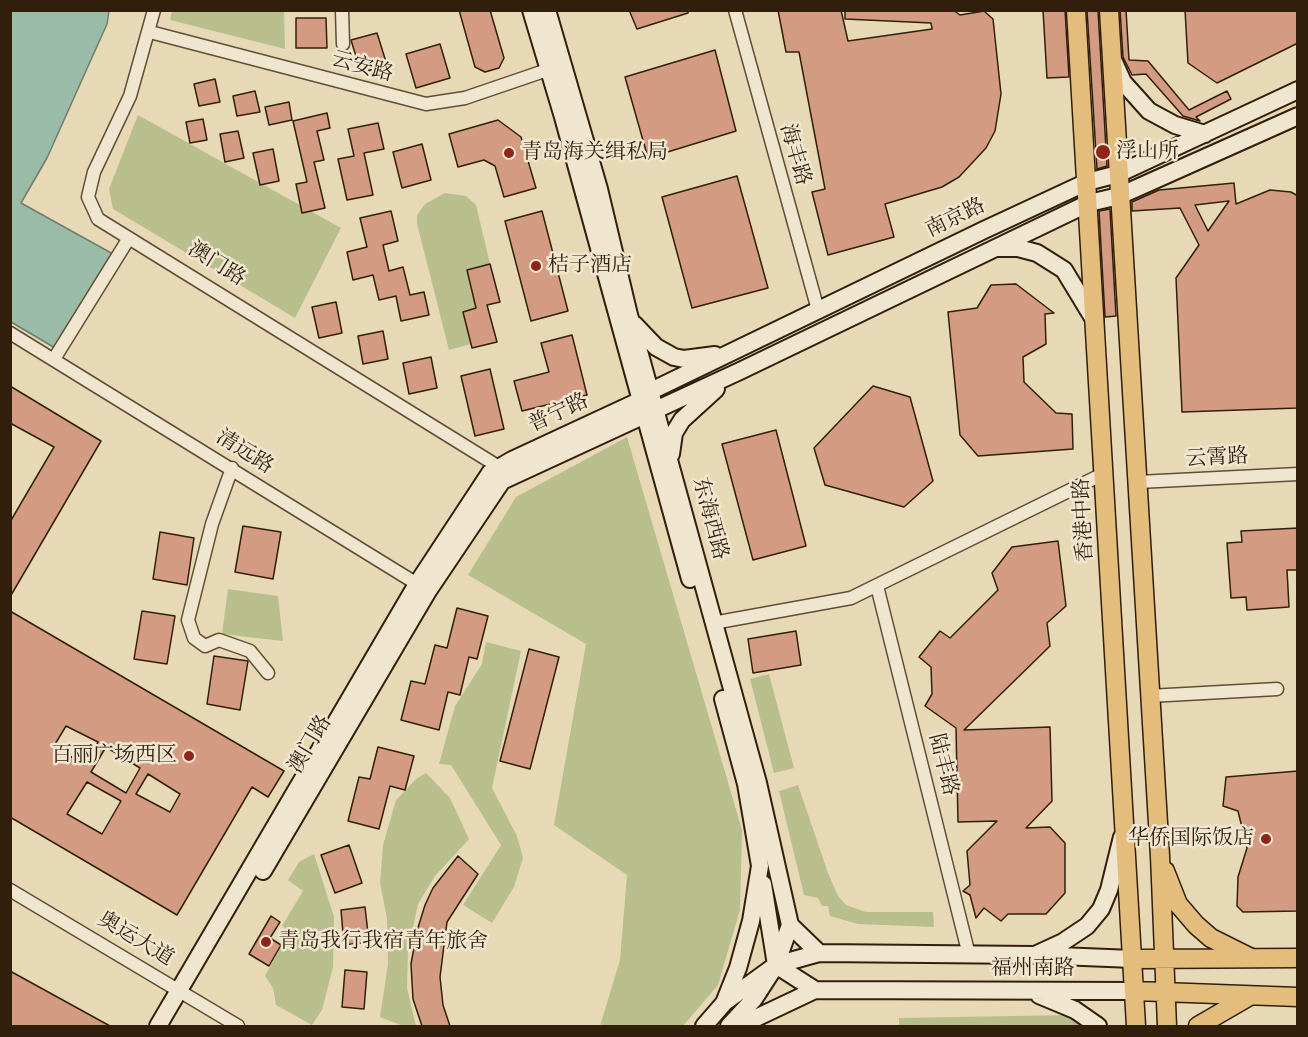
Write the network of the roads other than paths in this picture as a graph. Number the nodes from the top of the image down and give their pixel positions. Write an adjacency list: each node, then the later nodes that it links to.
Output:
1 (154, 10): 8 (street, 澳门路)
2 (342, 10): 9 (street)
3 (531, 10): 11 (main road, 东海西路)
4 (547, 10): 11 (main road, 东海西路)
5 (735, 10): 21 (street, 海丰路)
6 (1076, 10): 16 (main road, 香港中路)
7 (1109, 10): 10 (main road)
8 (150, 32): 11 (street, 云安路); 19 (street, 澳门路)
9 (343, 44)
10 (1111, 55): 14 (main road); 15 (main road)
11 (555, 68): 22 (main road, 东海西路); 28 (main road, 东海西路)
12 (1298, 90): 14 (main road, 南京路)
13 (1298, 116): 17 (main road, 南京路)
14 (1205, 134): 15 (main road, 南京路)
15 (1118, 174): 16 (main road, 南京路); 17 (main road)
16 (1088, 182): 18 (main road, 香港中路); 21 (main road, 南京路)
17 (1119, 196): 18 (main road, 南京路); 34 (main road)
18 (1089, 203): 20 (main road, 南京路); 23 (main road, 香港中路)
19 (129, 238): 26 (street); 31 (street, 澳门路)
20 (990, 249): 23 (main road); 27 (main road, 南京路)
21 (819, 310): 25 (main road, 南京路)
22 (629, 315): 25 (main road); 28 (main road, 东海西路)
23 (1096, 324): 32 (main road, 香港中路)
24 (10, 333): 26 (street, 清远路)
25 (731, 352): 28 (main road, 南京路)
26 (54, 359): 30 (street, 清远路)
27 (740, 371): 28 (main road, 南京路); 29 (main road)
28 (647, 404): 29 (main road, 东海西路); 31 (main road, 普宁路); 43 (main road, 东海西路)
29 (671, 467): 37 (main road, 东海西路)
30 (232, 468): 36 (street, 清远路); 38 (street)
31 (505, 471): 36 (main road, 澳门路)
32 (1105, 472): 35 (street); 41 (main road, 香港中路)
33 (1298, 474): 34 (street, 云霄路)
34 (1138, 482): 40 (main road)
35 (877, 586): 37 (street); 47 (street, 陆丰路)
36 (423, 588): 58 (main road, 澳门路)
37 (714, 623): 45 (main road, 东海西路)
38 (268, 673)
39 (1277, 689): 40 (street)
40 (1149, 696): 42 (main road)
41 (1124, 831): 48 (main road); 51 (main road, 香港中路)
42 (1160, 856): 49 (main road); 52 (main road)
43 (760, 866): 53 (main road); 61 (main road, 东海西路)
44 (10, 890): 58 (street, 奥运大道)
45 (790, 924): 46 (main road); 53 (main road)
46 (819, 953): 47 (main road, 福州南路); 53 (main road, 福州南路)
47 (969, 954): 48 (main road, 福州南路)
48 (1034, 955): 51 (main road, 福州南路)
49 (1251, 957): 50 (main road, 福州南路); 52 (main road, 福州南路)
50 (1298, 958)
51 (1133, 959): 52 (main road, 福州南路); 55 (main road, 香港中路)
52 (1163, 960): 56 (main road)
53 (776, 964): 54 (main road); 61 (main road); 66 (main road)
54 (815, 990): 57 (main road, 福州南路); 67 (main road)
55 (1135, 991): 56 (main road, 福州南路); 57 (main road, 福州南路); 69 (main road, 香港中路)
56 (1164, 991): 59 (main road, 福州南路); 70 (main road)
57 (1033, 992): 68 (main road)
58 (185, 993): 62 (main road, 澳门路); 63 (main road, 澳门路); 64 (street, 奥运大道)
59 (1249, 997): 60 (main road, 福州南路); 71 (main road)
60 (1298, 997)
61 (724, 1003): 65 (main road, 东海西路)
62 (158, 1026)
63 (171, 1026)
64 (238, 1026)
65 (704, 1026)
66 (729, 1026)
67 (739, 1026)
68 (1098, 1026)
69 (1136, 1026)
70 (1167, 1026)
71 (1198, 1026)

